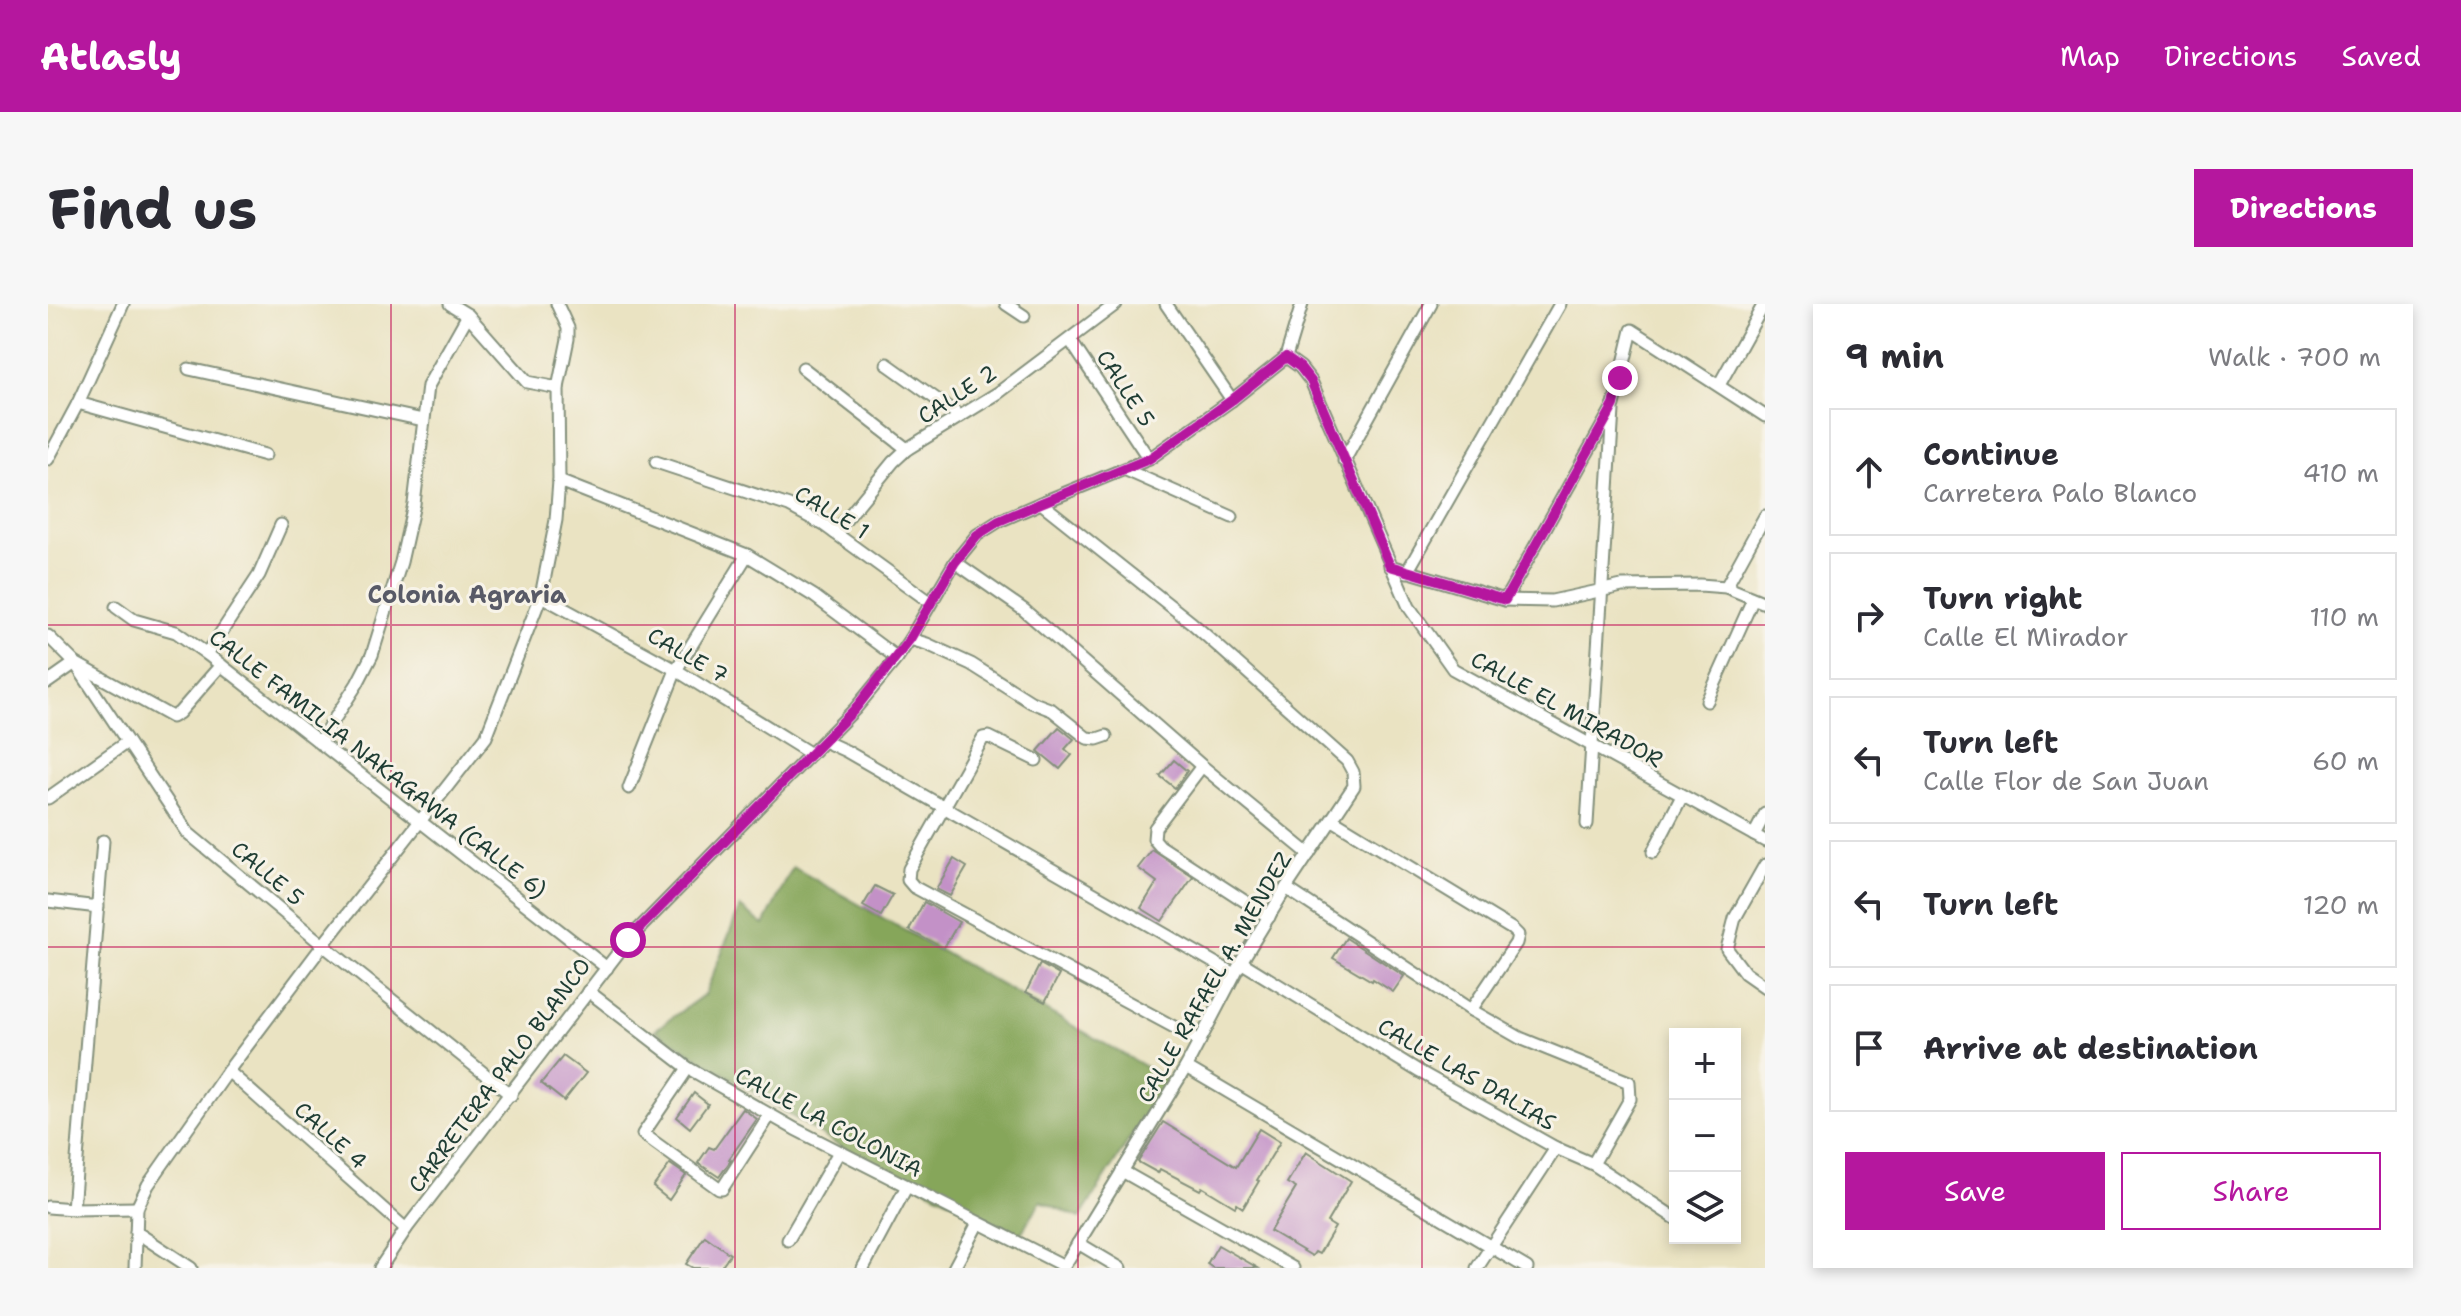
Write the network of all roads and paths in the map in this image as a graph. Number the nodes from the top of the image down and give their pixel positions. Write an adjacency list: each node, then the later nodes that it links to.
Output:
1 (123, 304): 21 (street)
2 (450, 304): 11 (street)
3 (557, 304): 19 (street)
4 (1006, 304): 12 (street)
5 (1116, 304): 13 (street, CALLE 2)
6 (1166, 304): 20 (street)
7 (1302, 304): 14 (street)
8 (1431, 304): 30 (street)
9 (1560, 304): 42 (street)
10 (1764, 304): 18 (street)
11 (468, 315): 19 (street); 25 (street)
12 (1024, 316)
13 (1070, 340): 23 (street, CALLE 2); 29 (street, CALLE 5)
14 (1286, 357): 20 (street, CARRETERA PALO BLANCO); 30 (street, CALLE EL MIRADOR)
15 (887, 364): 23 (street)
16 (803, 368): 26 (street)
17 (189, 369): 25 (street)
18 (1719, 385): 22 (street); 24 (street)
19 (558, 388): 33 (street)
20 (1232, 400): 29 (street, CARRETERA PALO BLANCO)
21 (78, 403): 27 (street); 28 (street)
22 (1614, 405): 44 (street); 47 (street)
23 (960, 416): 26 (street, CALLE 2)
24 (1765, 416)
25 (423, 420): 63 (street)
26 (907, 449): 38 (street, CALLE 2)
27 (265, 455)
28 (48, 459)
29 (1149, 459): 32 (street, CARRETERA PALO BLANCO)
30 (1344, 461): 41 (street, CALLE EL MIRADOR)
31 (656, 462): 38 (street, CALLE 1)
32 (1126, 470): 34 (street, CARRETERA PALO BLANCO); 36 (street)
33 (559, 481): 39 (street); 45 (street)
34 (1041, 503): 40 (street, CARRETERA PALO BLANCO); 73 (street, CALLE RAFAEL A. MENDEZ)
35 (1765, 516): 43 (street)
36 (1232, 517)
37 (281, 525): 53 (street)
38 (835, 533): 48 (street, CALLE 1)
39 (747, 555): 54 (street); 57 (street)
40 (955, 562): 48 (street, CARRETERA PALO BLANCO); 67 (street)
41 (1390, 566): 42 (street); 64 (street, CALLE EL MIRADOR)
42 (1407, 572): 47 (street)
43 (1726, 587): 44 (street); 46 (street)
44 (1603, 590): 47 (street); 64 (street)
45 (541, 596): 57 (street, CALLE 7); 74 (street)
46 (1753, 599): 49 (street); 59 (street)
47 (1505, 600)
48 (930, 602): 52 (street, CARRETERA PALO BLANCO)
49 (1765, 603)
50 (116, 607): 53 (street, CALLE FAMILIA NAKAGAWA (CALLE 6))
51 (48, 636): 55 (street, CALLE 5)
52 (910, 639): 54 (street, CARRETERA PALO BLANCO); 60 (street)
53 (207, 654): 56 (street, CALLE FAMILIA NAKAGAWA (CALLE 6))
54 (897, 658): 61 (street, CARRETERA PALO BLANCO)
55 (75, 663): 56 (street); 58 (street); 62 (street, CALLE 5)
56 (221, 665): 63 (street, CALLE FAMILIA NAKAGAWA (CALLE 6))
57 (676, 670): 65 (street, CALLE 7); 68 (street)
58 (48, 682)
59 (1707, 701)
60 (1106, 736)
61 (824, 741): 65 (street, CARRETERA PALO BLANCO); 71 (street)
62 (127, 742): 70 (street); 85 (street, CALLE 5)
63 (319, 743): 74 (street, CALLE FAMILIA NAKAGAWA (CALLE 6))
64 (1593, 748): 69 (street, CALLE EL MIRADOR); 75 (street)
65 (811, 754): 87 (street, CARRETERA PALO BLANCO)
66 (1036, 760): 71 (street)
67 (1202, 766): 79 (street); 84 (street)
68 (629, 788)
69 (1682, 796): 76 (street, CALLE EL MIRADOR); 78 (street)
70 (48, 798)
71 (944, 807): 88 (street); 92 (street)
72 (1765, 814): 76 (street)
73 (1333, 820): 79 (street, CALLE RAFAEL A. MENDEZ); 91 (street)
74 (420, 821): 85 (street); 87 (street, CALLE FAMILIA NAKAGAWA (CALLE 6))
75 (1587, 824)
76 (1759, 838)
77 (103, 841): 83 (street)
78 (1653, 852)
79 (1309, 854): 81 (street, CALLE RAFAEL A. MENDEZ)
80 (1765, 865): 89 (street)
81 (1286, 888): 84 (street, CALLE RAFAEL A. MENDEZ); 91 (street)
82 (48, 901): 83 (street)
83 (98, 907): 105 (street)
84 (1269, 917): 86 (street, CALLE RAFAEL A. MENDEZ)
85 (323, 945): 95 (street); 96 (street, CALLE 5)
86 (1241, 962): 88 (street, CALLE RAFAEL A. MENDEZ); 98 (street, CALLE LAS DALIAS)
87 (607, 968): 90 (street, CARRETERA PALO BLANCO)
88 (1234, 974): 92 (street, CALLE RAFAEL A. MENDEZ)
89 (1765, 987)
90 (588, 991): 94 (street, CALLE LA COLONIA); 96 (street, CARRETERA PALO BLANCO)
91 (1471, 1010): 100 (street)
92 (1200, 1041): 93 (street, CALLE RAFAEL A. MENDEZ)
93 (1186, 1067): 101 (street, CALLE RAFAEL A. MENDEZ); 112 (street)
94 (688, 1068): 97 (street, CALLE LA COLONIA); 97 (street)
95 (228, 1071): 104 (street); 108 (street, CALLE 4)
96 (511, 1095): 108 (street, CARRETERA PALO BLANCO)
97 (770, 1115): 99 (street, CALLE LA COLONIA)
98 (1556, 1148): 100 (street, CALLE LAS DALIAS); 112 (street)
99 (839, 1152): 102 (street, CALLE LA COLONIA); 110 (street)
100 (1593, 1164): 106 (street, CALLE LAS DALIAS)
101 (1122, 1171): 111 (street, CALLE RAFAEL A. MENDEZ); 120 (street)
102 (907, 1186): 107 (street, CALLE LA COLONIA); 117 (street)
103 (48, 1207): 105 (street)
104 (137, 1208): 105 (street); 109 (street)
105 (73, 1209)
106 (1669, 1214)
107 (978, 1223): 113 (street, CALLE LA COLONIA); 118 (street)
108 (406, 1229): 116 (street, CARRETERA PALO BLANCO)
109 (136, 1232): 114 (street); 115 (street)
110 (788, 1240)
111 (1078, 1243): 113 (street, CALLE RAFAEL A. MENDEZ); 119 (street)
112 (1490, 1247): 121 (street); 122 (street)
113 (1064, 1267)
114 (135, 1268)
115 (191, 1268)
116 (380, 1268)
117 (863, 1268)
118 (954, 1268)
119 (1120, 1268)
120 (1293, 1268)
121 (1477, 1268)
122 (1527, 1268)

